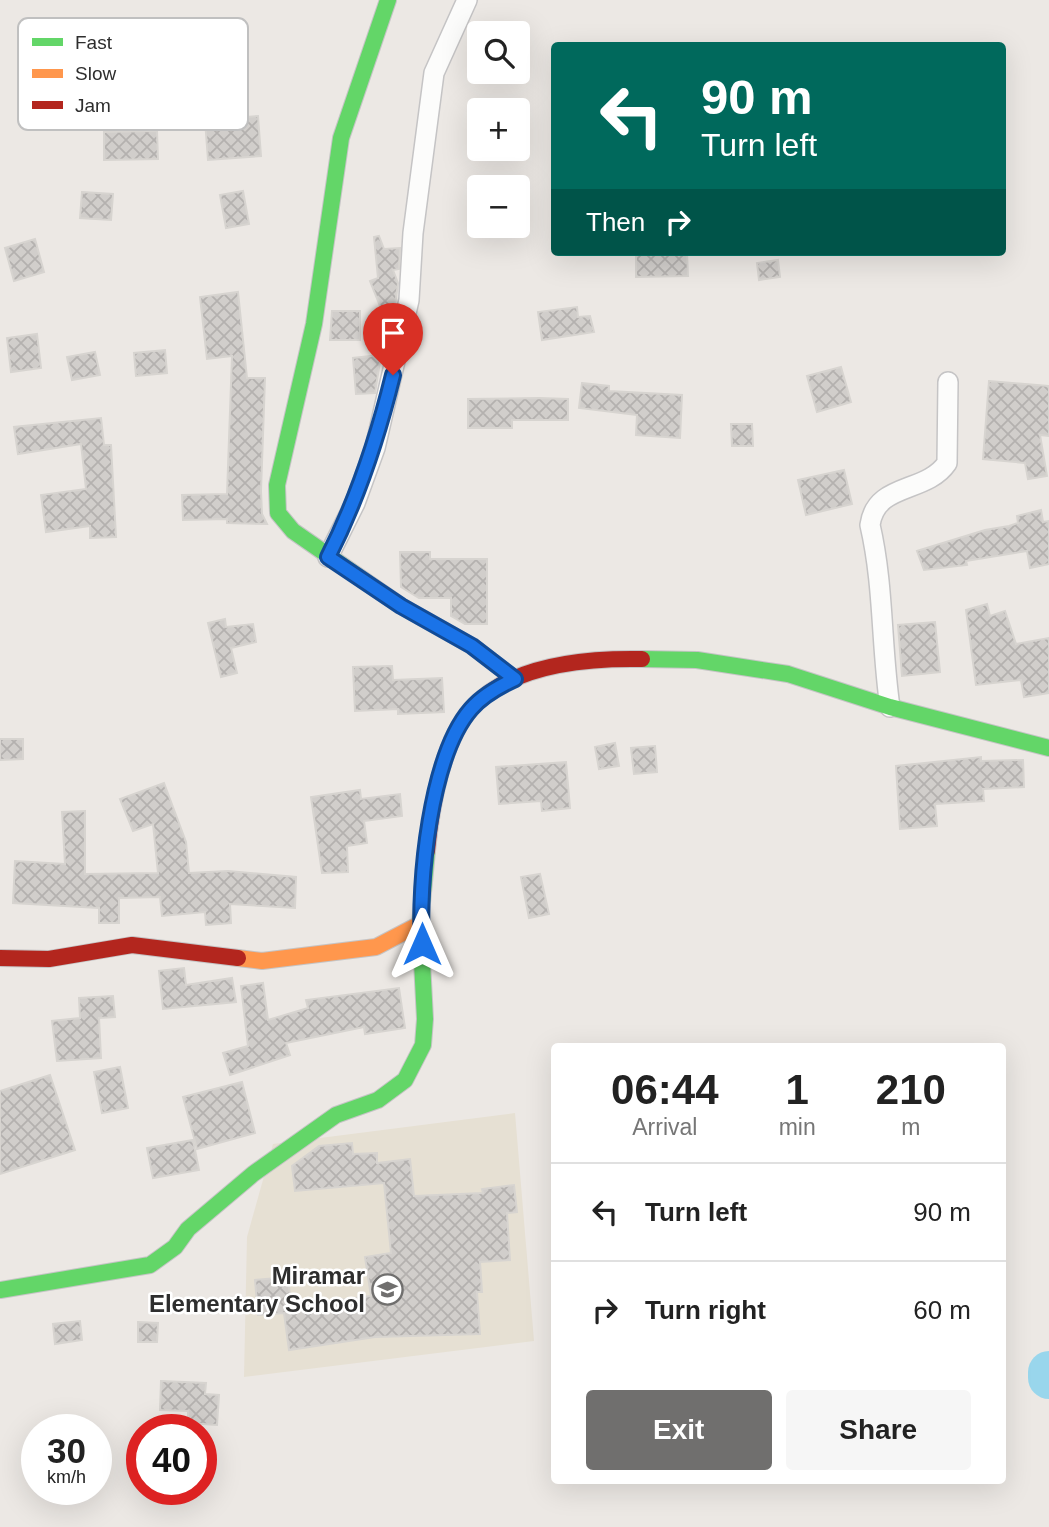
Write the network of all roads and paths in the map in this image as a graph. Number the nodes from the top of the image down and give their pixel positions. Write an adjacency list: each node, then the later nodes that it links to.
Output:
1 (388, 0): 4 (street)
2 (467, 0): 4 (street)
3 (948, 382): 6 (street)
4 (328, 557): 5 (street)
5 (515, 679): 6 (street); 8 (street)
6 (890, 707): 7 (street)
7 (1049, 748)
8 (421, 924): 9 (street); 10 (street)
9 (0, 958)
10 (0, 1290)

